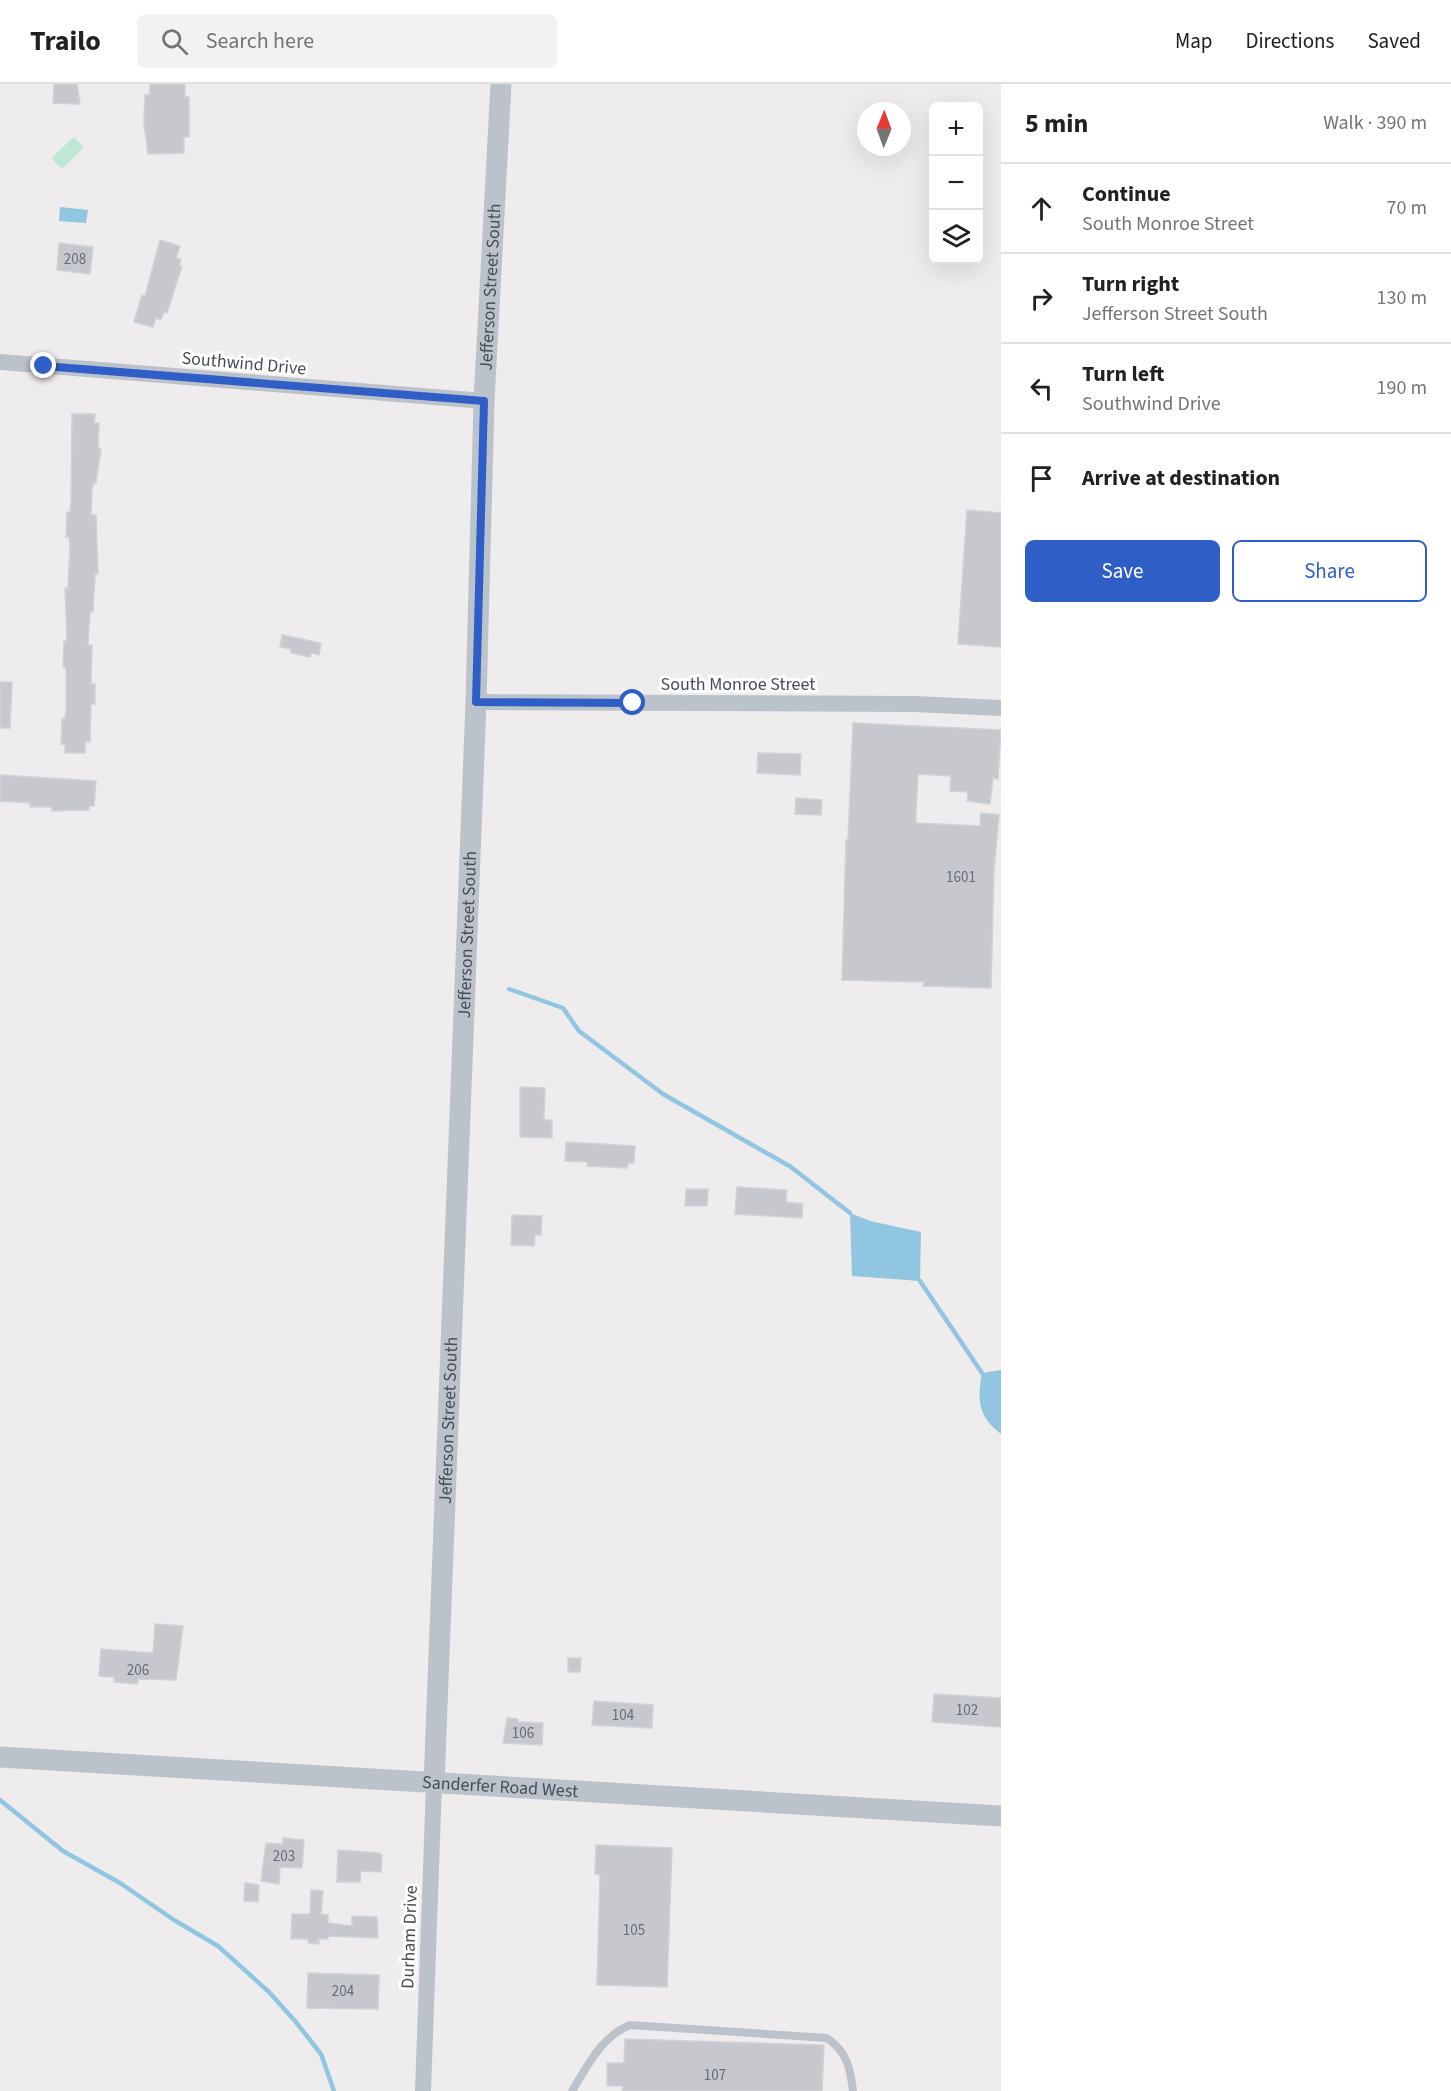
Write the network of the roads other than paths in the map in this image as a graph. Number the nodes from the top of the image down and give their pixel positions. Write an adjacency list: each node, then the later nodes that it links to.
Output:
1 (501, 84): 3 (street, Jefferson Street South)
2 (0, 362): 3 (street, Southwind Drive)
3 (484, 401): 4 (street, Jefferson Street South)
4 (476, 702): 5 (street, South Monroe Street); 7 (street, Jefferson Street South)
5 (1001, 708)
6 (0, 1757): 7 (street, Sanderfer Road West)
7 (434, 1784): 8 (street, Sanderfer Road West); 9 (street, Durham Drive)
8 (1001, 1816)
9 (423, 2091)
10 (572, 2091): 11 (lane)
11 (853, 2091)

